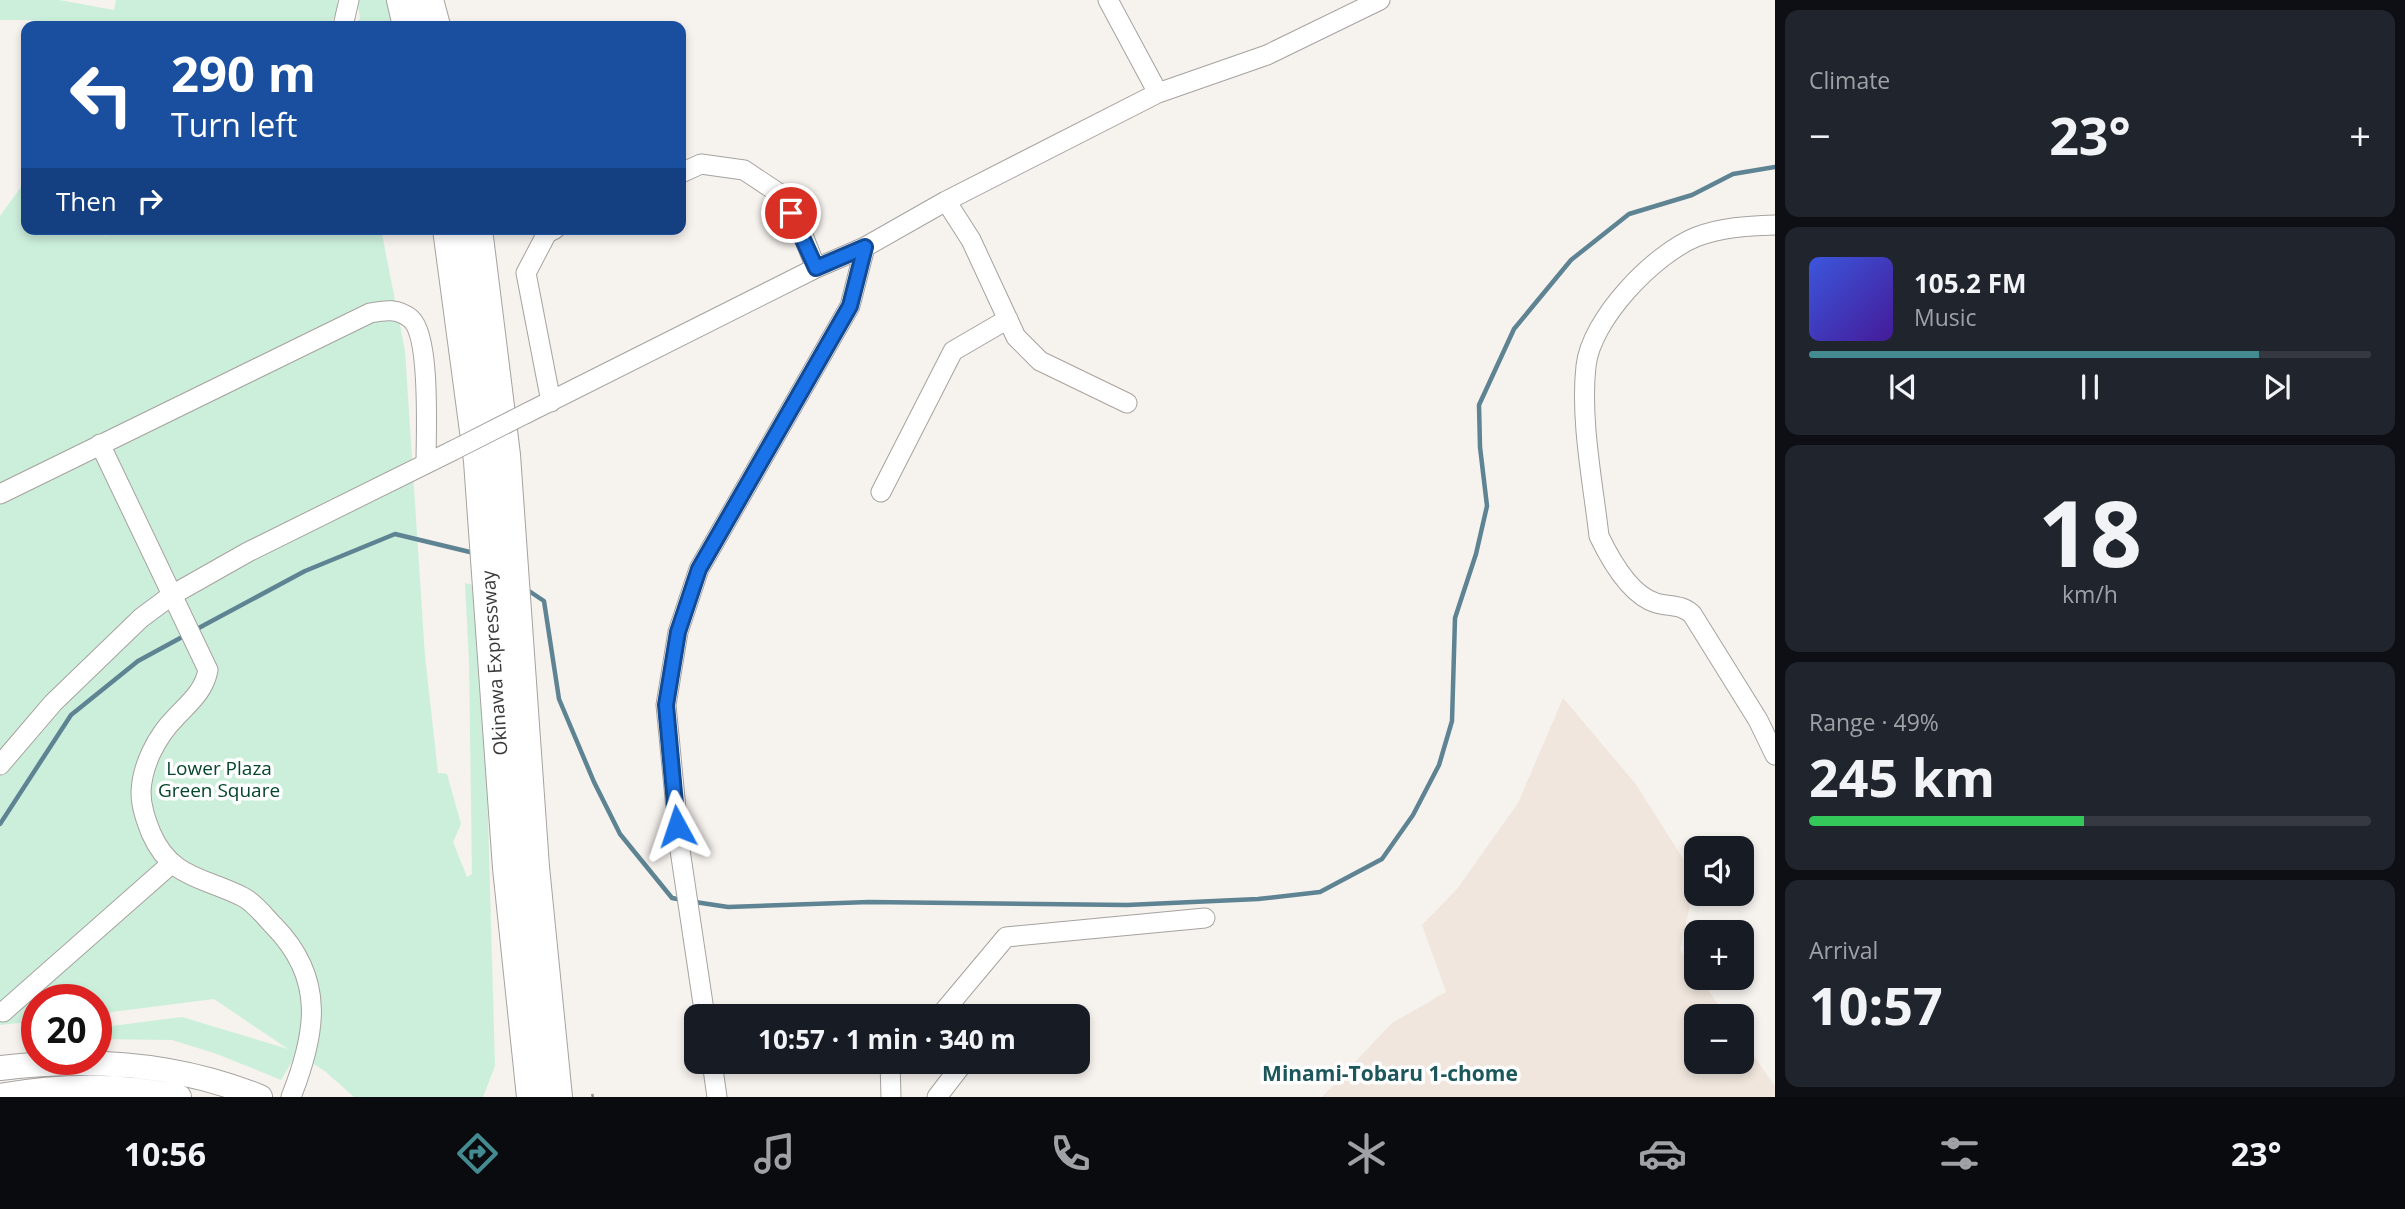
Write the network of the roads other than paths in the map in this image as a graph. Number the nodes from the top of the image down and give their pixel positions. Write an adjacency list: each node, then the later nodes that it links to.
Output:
1 (349, 0): 6 (street)
2 (401, 0): 7 (highway)
3 (428, 0): 8 (highway)
4 (1108, 0): 9 (street)
5 (1381, 0): 9 (street)
6 (344, 21)
7 (407, 21)
8 (434, 21)
9 (1158, 93): 11 (street)
10 (686, 171): 17 (street)
11 (946, 201): 16 (street); 18 (street)
12 (1775, 225): 26 (street)
13 (449, 235): 41 (highway, Okinawa Expressway)
14 (478, 235): 42 (highway, Okinawa Expressway)
15 (546, 235): 19 (street)
16 (865, 247): 17 (street); 30 (street)
17 (816, 268): 19 (street)
18 (1008, 319): 20 (street); 23 (street)
19 (551, 402): 22 (street, bridge)
20 (1127, 402)
21 (100, 444): 22 (street); 24 (street); 25 (street)
22 (426, 463): 25 (street)
23 (881, 492)
24 (0, 494)
25 (172, 595): 27 (street); 28 (street)
26 (1775, 755)
27 (0, 765)
28 (170, 864): 32 (street); 40 (street)
29 (1205, 918): 31 (street)
30 (703, 1004)
31 (950, 1004)
32 (3, 1012)
33 (0, 1068): 39 (main road)
34 (714, 1074): 43 (street)
35 (892, 1074): 44 (street)
36 (955, 1074): 45 (street)
37 (0, 1096): 38 (main road)
38 (179, 1097)
39 (260, 1097)
40 (291, 1097)
41 (532, 1097)
42 (557, 1097)
43 (717, 1097)
44 (891, 1097)
45 (937, 1097)

